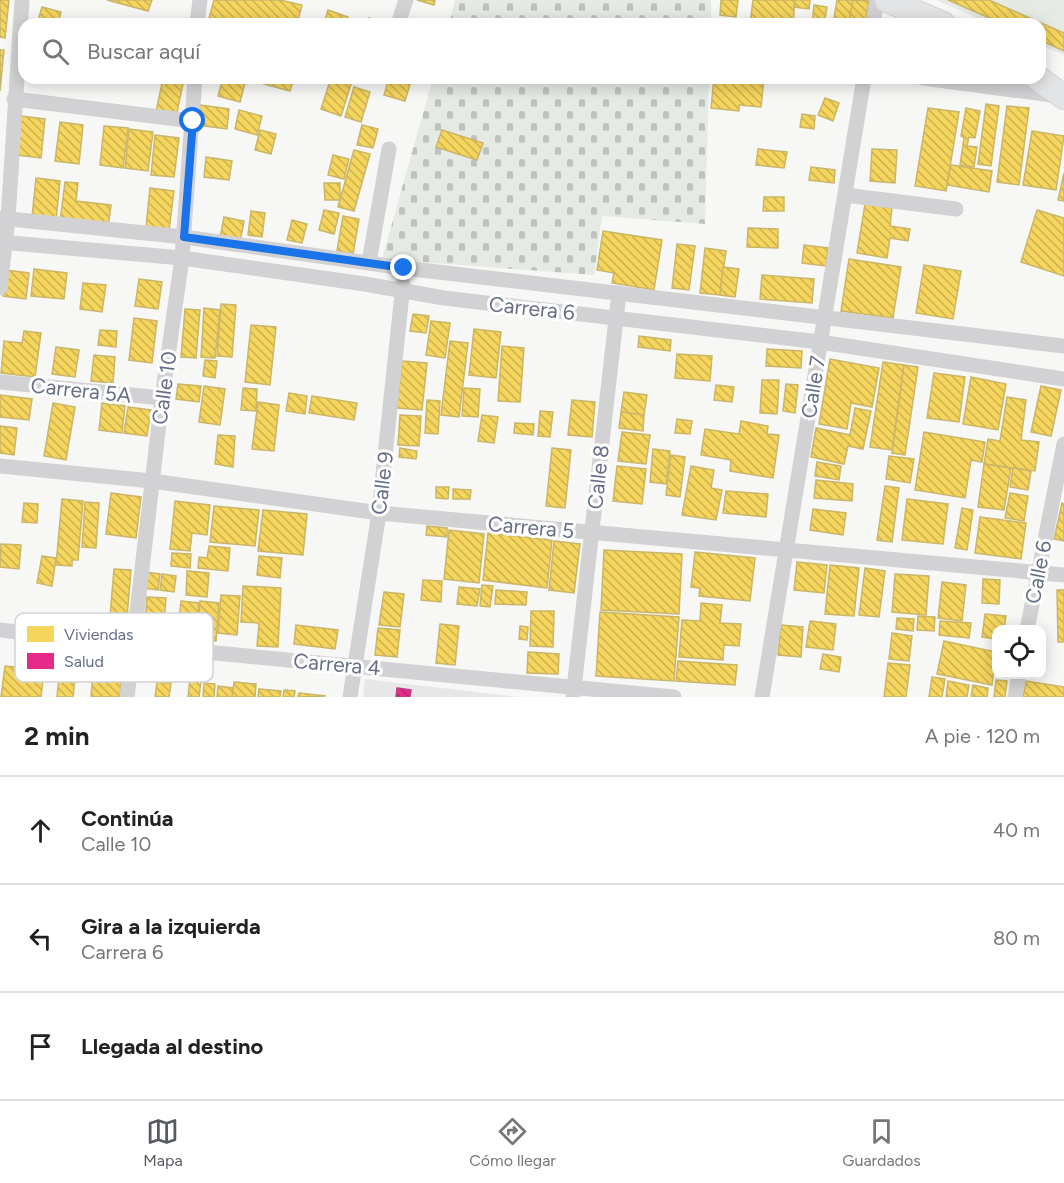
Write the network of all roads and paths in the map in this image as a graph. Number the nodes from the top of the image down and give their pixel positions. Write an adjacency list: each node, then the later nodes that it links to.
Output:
1 (22, 0): 6 (street)
2 (200, 0): 7 (street)
3 (406, 0): 8 (street)
4 (877, 0): 9 (street)
5 (887, 0): 10 (main road)
6 (21, 18)
7 (198, 18)
8 (400, 18)
9 (874, 18)
10 (929, 18)
11 (18, 50): 17 (street)
12 (195, 84): 18 (street, Calle 10)
13 (863, 84): 20 (street, Calle 7)
14 (967, 84): 16 (street)
15 (1046, 84): 16 (main road)
16 (1064, 97)
17 (14, 99): 18 (street); 22 (street)
18 (193, 121): 23 (street, Calle 10)
19 (389, 149): 26 (street)
20 (845, 195): 21 (street); 32 (street, Calle 7)
21 (956, 209)
22 (4, 218): 23 (street, Carrera 6); 24 (street)
23 (184, 237): 25 (street, Calle 10); 26 (street, Carrera 6)
24 (3, 242): 25 (street, Carrera 6); 28 (street)
25 (182, 258): 29 (street, Carrera 6); 37 (street, Calle 10)
26 (369, 262): 27 (street, Carrera 6)
27 (404, 268): 29 (street, Calle 9); 30 (street, Carrera 6)
28 (0, 288)
29 (402, 291): 31 (street, Carrera 6); 41 (street, Calle 9)
30 (618, 293): 31 (street, Calle 8); 32 (street, Carrera 6)
31 (616, 318): 33 (street, Carrera 6); 42 (street, Calle 8)
32 (824, 318): 33 (street, Calle 7); 34 (street, Carrera 6)
33 (820, 342): 35 (street, Carrera 6); 43 (street, Calle 7)
34 (1064, 346)
35 (1064, 379)
36 (0, 382): 37 (street, Carrera 5A)
37 (162, 398): 40 (street, Calle 10)
38 (1064, 444): 44 (street, Calle 6)
39 (0, 466): 40 (street, Carrera 5)
40 (152, 481): 41 (street, Carrera 5); 46 (street, Calle 10)
41 (379, 513): 42 (street, Carrera 5); 51 (street, Calle 9)
42 (592, 532): 43 (street, Carrera 5); 54 (street, Calle 8)
43 (786, 549): 44 (street, Carrera 5); 58 (street, Calle 7)
44 (1038, 573): 45 (street, Carrera 5); 47 (street, Calle 6)
45 (1064, 575)
46 (136, 613)
47 (1028, 625)
48 (0, 630): 49 (street, Carrera 4)
49 (15, 632)
50 (213, 653): 51 (street, Carrera 4)
51 (354, 666): 54 (street, Carrera 4); 56 (street, Calle 9)
52 (1018, 679): 59 (street)
53 (128, 682): 55 (street, Calle 10)
54 (574, 692): 57 (street, Carrera 4)
55 (127, 697)
56 (350, 697)
57 (674, 697)
58 (762, 697)
59 (1015, 697)

